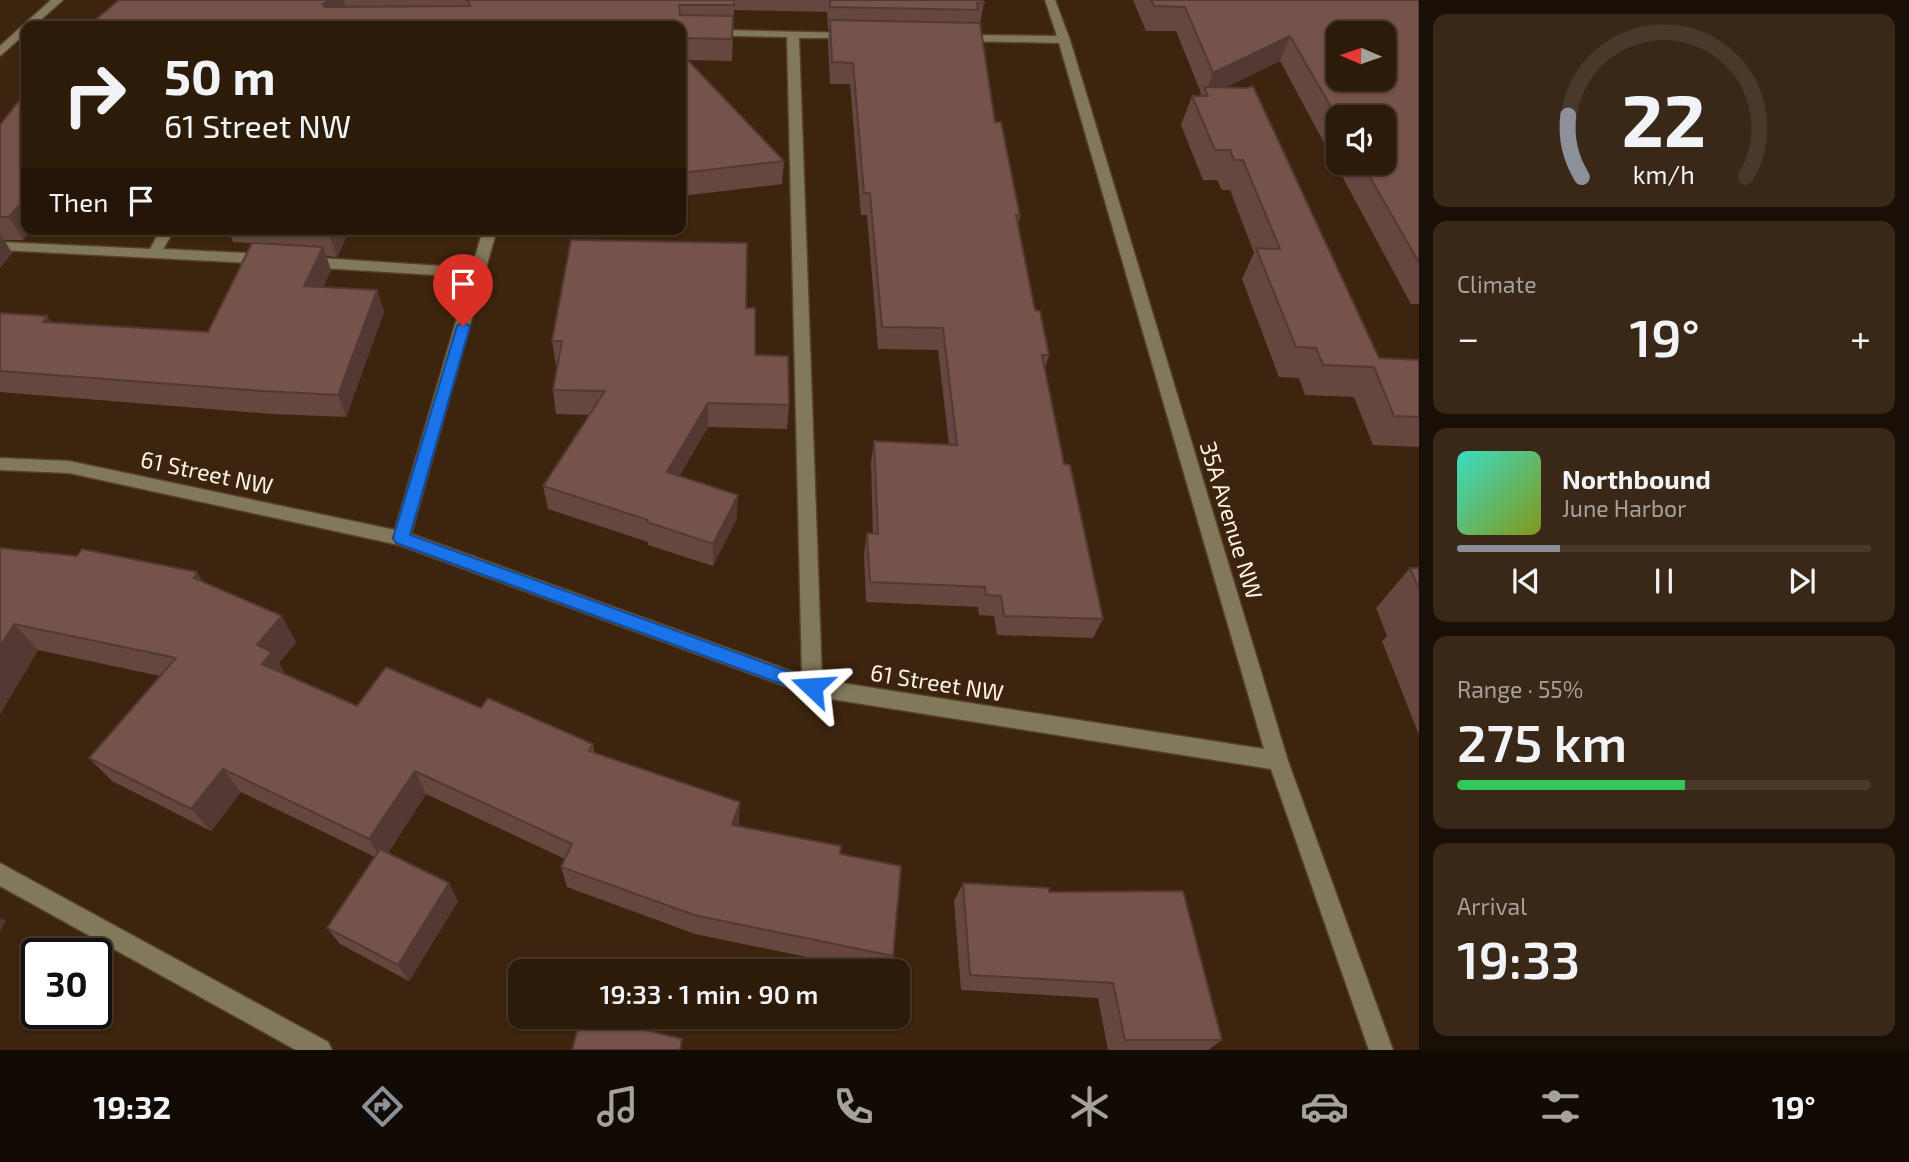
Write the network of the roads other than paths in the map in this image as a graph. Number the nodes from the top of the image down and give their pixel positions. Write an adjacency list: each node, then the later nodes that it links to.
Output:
1 (58, 0): 3 (street)
2 (1050, 0): 9 (street, 35A Avenue NW)
3 (34, 21)
4 (686, 32): 6 (street)
5 (21, 33): 10 (street)
6 (793, 34): 7 (street); 18 (street)
7 (861, 36)
8 (942, 37): 9 (street)
9 (1064, 40): 19 (street, 35A Avenue NW)
10 (0, 53)
11 (165, 235): 14 (street)
12 (488, 235): 15 (street)
13 (0, 246): 14 (street)
14 (155, 252): 15 (street)
15 (479, 273): 17 (street)
16 (0, 464): 17 (street, 61 Street NW)
17 (401, 538): 18 (street, 61 Street NW)
18 (812, 687): 19 (street, 61 Street NW)
19 (1278, 761): 22 (street, 35A Avenue NW)
20 (0, 874): 21 (street)
21 (320, 1050)
22 (1381, 1050)

